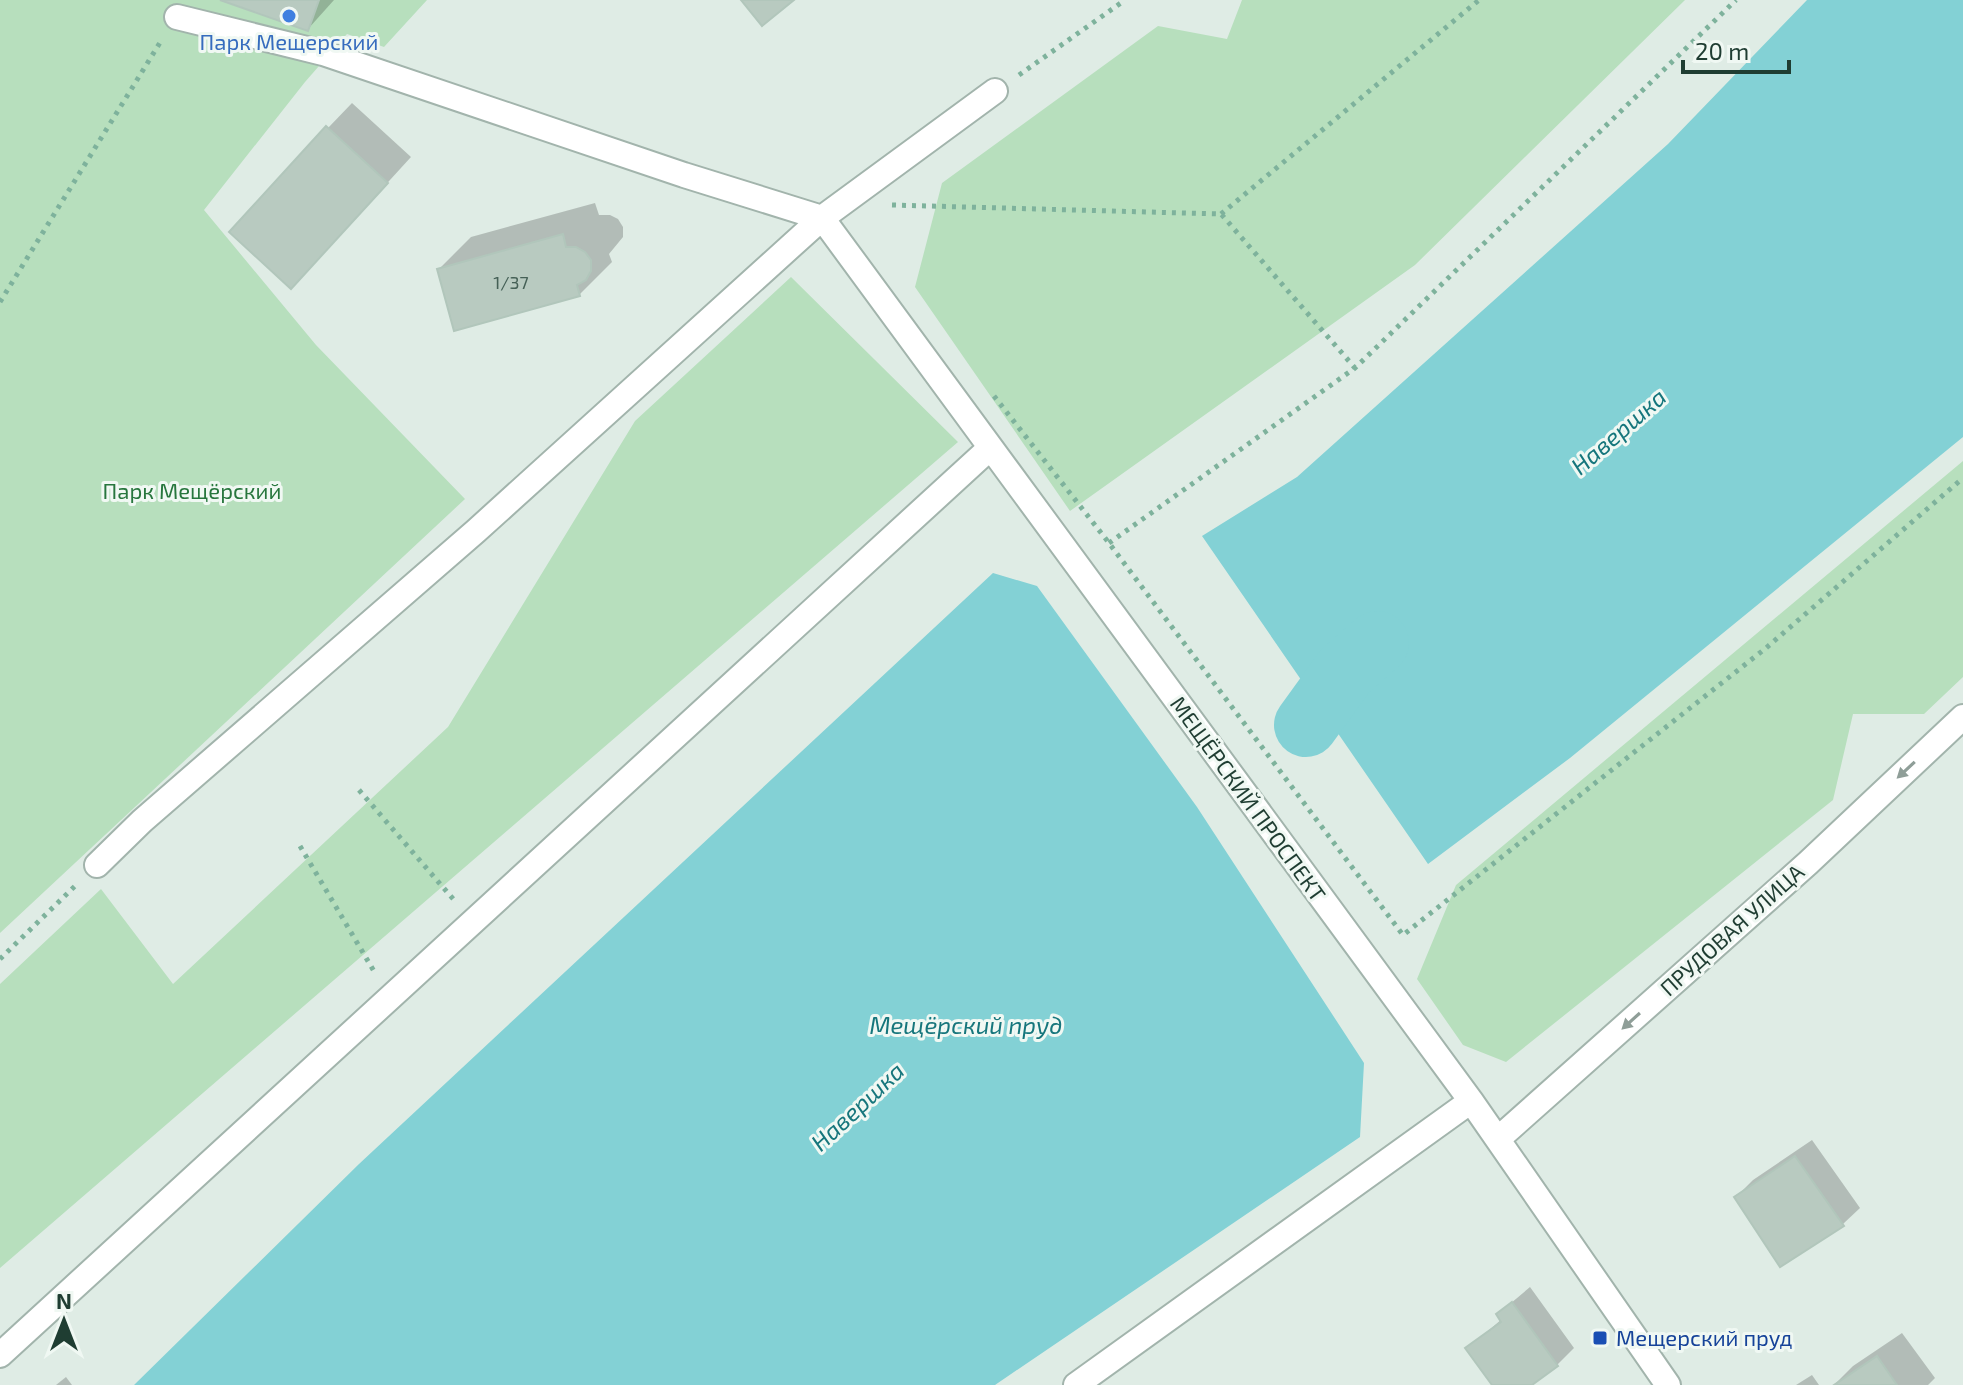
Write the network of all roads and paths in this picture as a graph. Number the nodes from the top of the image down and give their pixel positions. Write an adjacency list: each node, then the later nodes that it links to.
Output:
1 (1125, 0): 5 (path)
2 (1479, 0): 7 (path)
3 (1736, 0): 10 (path)
4 (177, 17): 8 (street); 9 (path)
5 (995, 91): 6 (street)
6 (843, 203): 7 (path); 8 (street)
7 (1221, 214): 10 (path)
8 (822, 218): 11 (street, МЕЩЁРСКИЙ ПРОСПЕКТ); 16 (street)
9 (0, 302)
10 (1355, 368): 12 (path)
11 (990, 448): 17 (street); 20 (street, МЕЩЁРСКИЙ ПРОСПЕКТ)
12 (1963, 478)
13 (1963, 717): 21 (street, ПРУДОВАЯ УЛИЦА, one-way to 21)
14 (359, 790): 17 (path)
15 (300, 846): 19 (path)
16 (97, 865): 18 (path)
17 (473, 922): 19 (street)
18 (0, 959)
19 (390, 998): 22 (street)
20 (1471, 1101): 21 (street, МЕЩЁРСКИЙ ПРОСПЕКТ); 23 (street)
21 (1498, 1139): 24 (street, МЕЩЁРСКИЙ ПРОСПЕКТ)
22 (0, 1355)
23 (1076, 1385)
24 (1668, 1385)

